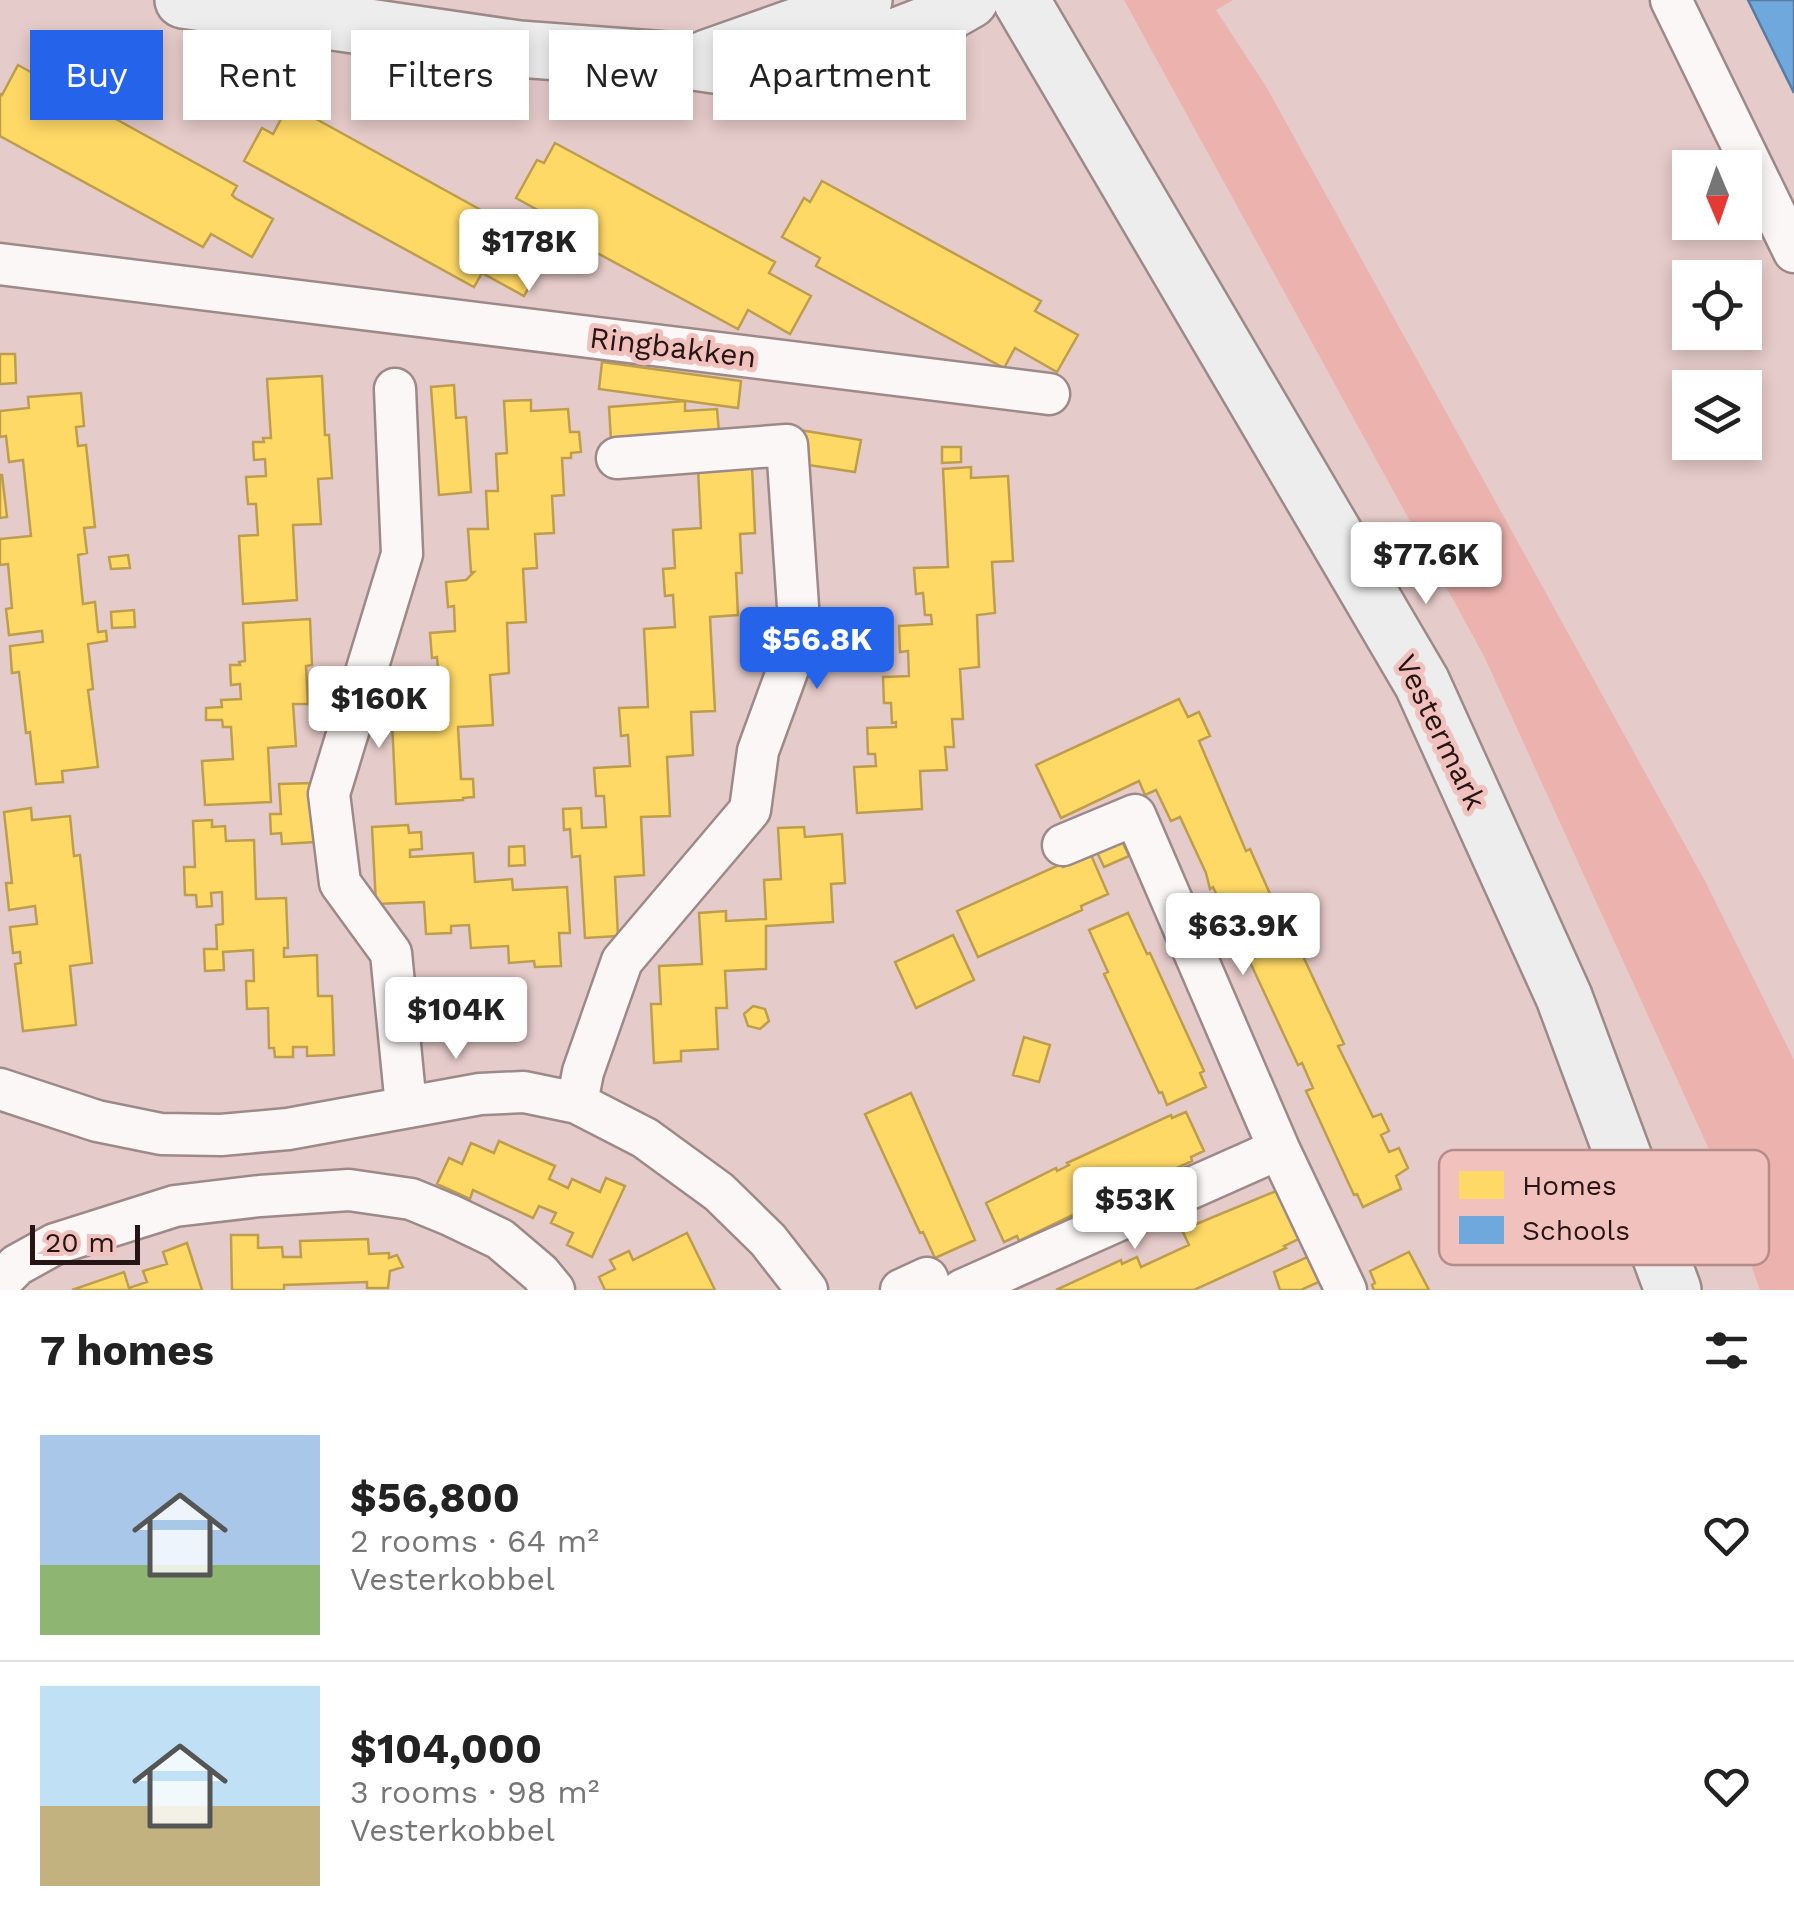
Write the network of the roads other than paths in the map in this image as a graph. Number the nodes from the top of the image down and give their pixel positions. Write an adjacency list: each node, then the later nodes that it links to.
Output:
1 (183, 0): 6 (street)
2 (864, 0): 6 (street)
3 (970, 0): 6 (street)
4 (1021, 0): 17 (street, Vestermark)
5 (1671, 0): 7 (street)
6 (694, 62)
7 (1794, 252)
8 (0, 264): 10 (street, Ringbakken)
9 (395, 389): 15 (street)
10 (1049, 394)
11 (617, 458): 14 (street)
12 (1063, 845): 16 (street)
13 (0, 1089): 15 (street)
14 (577, 1103): 15 (street); 21 (street)
15 (406, 1106)
16 (1278, 1150): 24 (street); 25 (street)
17 (1621, 1150)
18 (1664, 1265): 26 (street, Vestermark)
19 (0, 1282): 20 (street)
20 (554, 1290)
21 (807, 1290)
22 (900, 1290): 23 (street)
23 (932, 1290)
24 (962, 1290)
25 (1346, 1290)
26 (1673, 1290)

